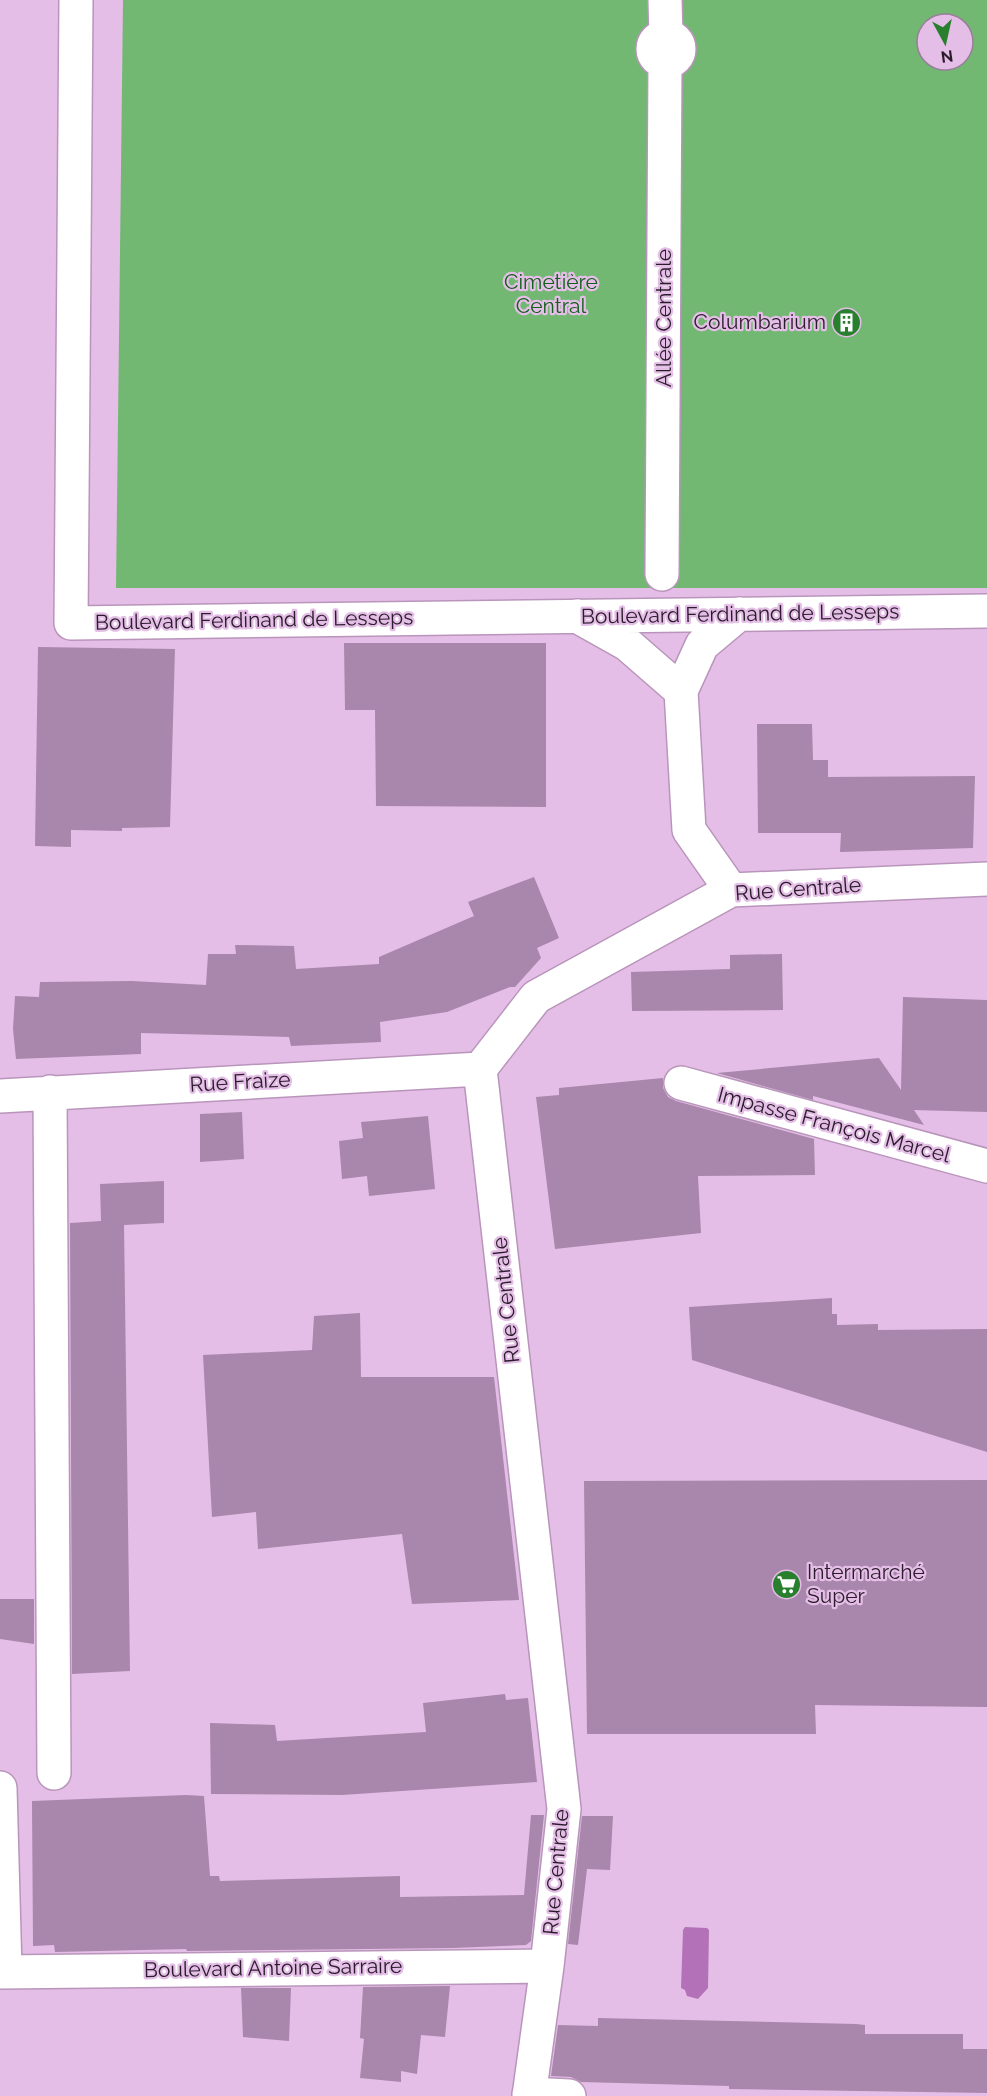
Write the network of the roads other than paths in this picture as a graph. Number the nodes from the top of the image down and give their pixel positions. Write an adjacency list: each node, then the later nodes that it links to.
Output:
1 (76, 0): 6 (street, Boulevard Ferdinand de Lesseps)
2 (665, 0): 3 (street, Allée Centrale)
3 (662, 574)
4 (987, 611): 5 (street, Boulevard Ferdinand de Lesseps)
5 (739, 614): 6 (street, Boulevard Ferdinand de Lesseps); 7 (street)
6 (576, 615): 7 (street)
7 (681, 691): 9 (street)
8 (987, 879): 9 (street, Rue Centrale)
9 (731, 890): 10 (street, Rue Centrale)
10 (480, 1069): 12 (street, Rue Fraize); 17 (street, Rue Centrale)
11 (681, 1083): 14 (street, Impasse François Marcel)
12 (50, 1092): 13 (street, Rue Fraize); 15 (street)
13 (0, 1096)
14 (987, 1166)
15 (54, 1773)
16 (0, 1788): 18 (street)
17 (547, 1966): 18 (street, Boulevard Antoine Sarraire); 19 (street, Rue Centrale)
18 (3, 1972)
19 (529, 2095): 20 (street)
20 (569, 2096)

